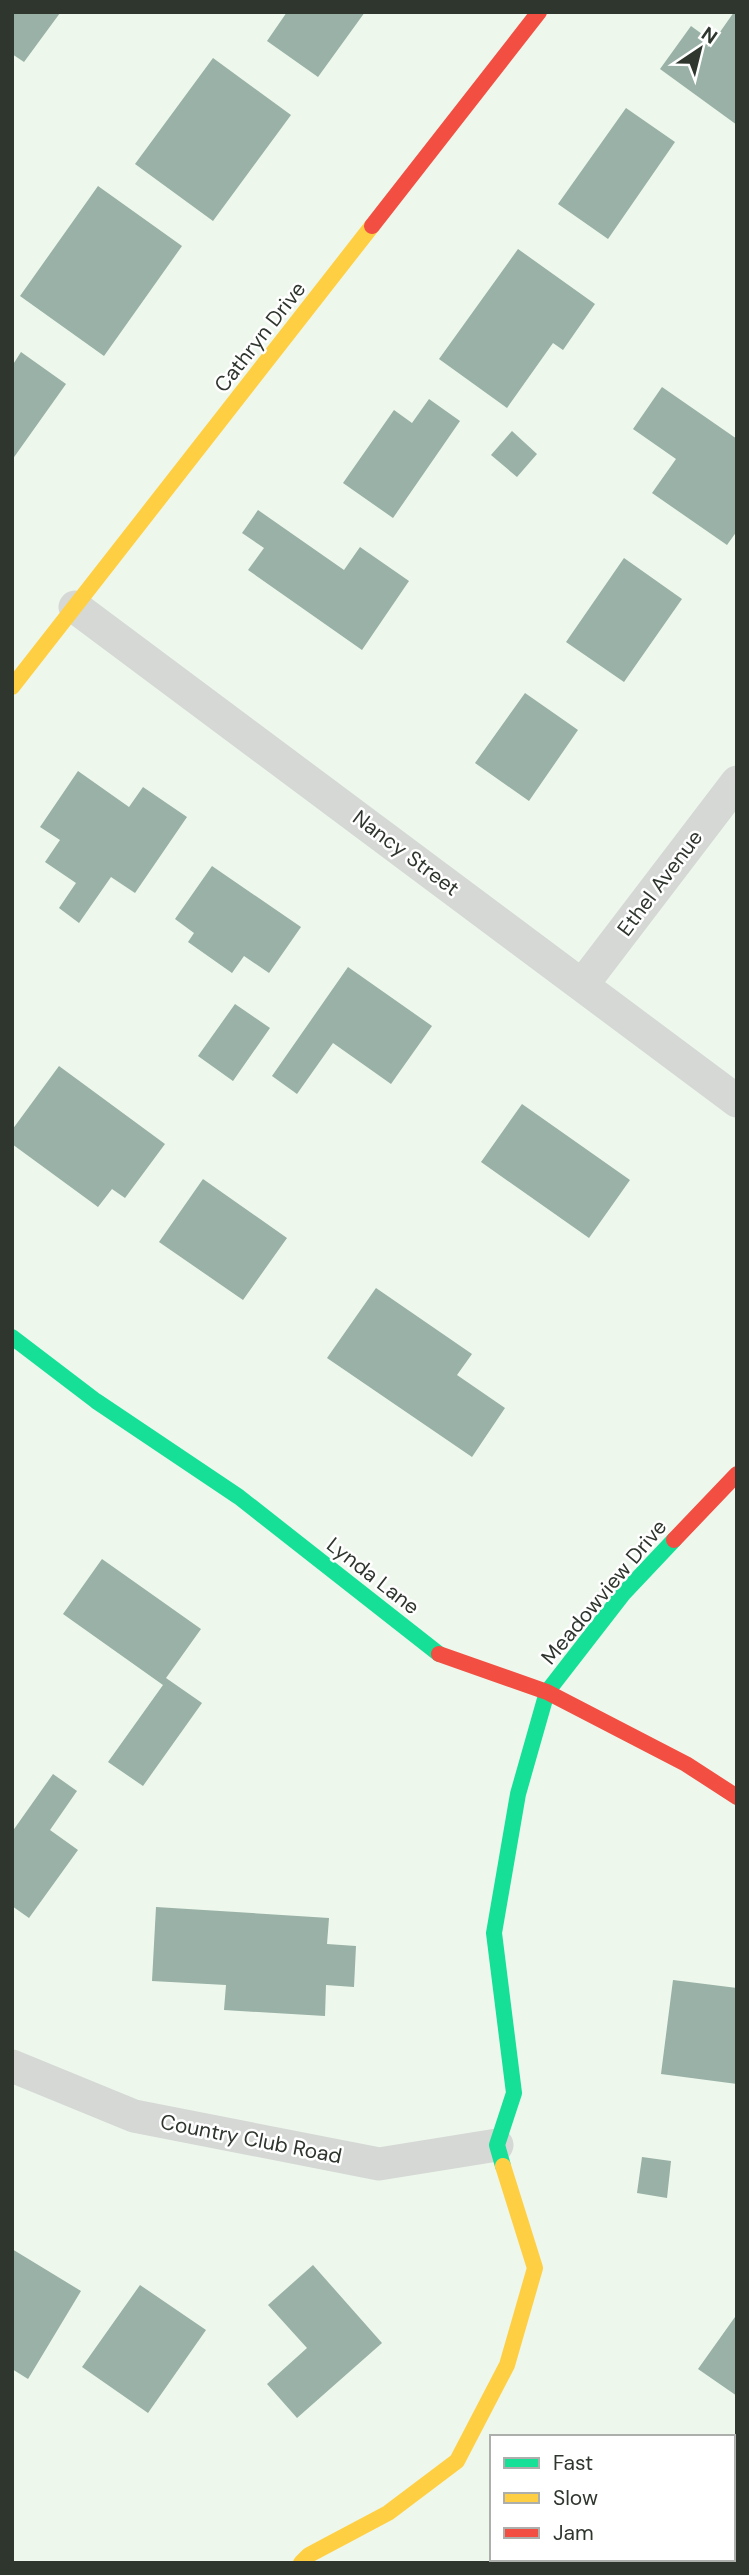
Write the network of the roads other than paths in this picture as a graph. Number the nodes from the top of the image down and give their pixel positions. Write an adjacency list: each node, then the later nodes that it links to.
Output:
1 (539, 12): 2 (street, Cathryn Drive)
2 (75, 607): 3 (street, Cathryn Drive); 5 (street, Nancy Street)
3 (12, 687)
4 (737, 782): 5 (street, Ethel Avenue)
5 (583, 984): 6 (street, Nancy Street)
6 (737, 1101)
7 (12, 1337): 9 (street, Lynda Lane)
8 (737, 1474): 9 (street, Meadowview Drive)
9 (547, 1692): 10 (street, Lynda Lane); 12 (street, Meadowview Drive)
10 (737, 1797)
11 (12, 2066): 12 (street, Country Club Road)
12 (497, 2145): 13 (street)
13 (301, 2563)

